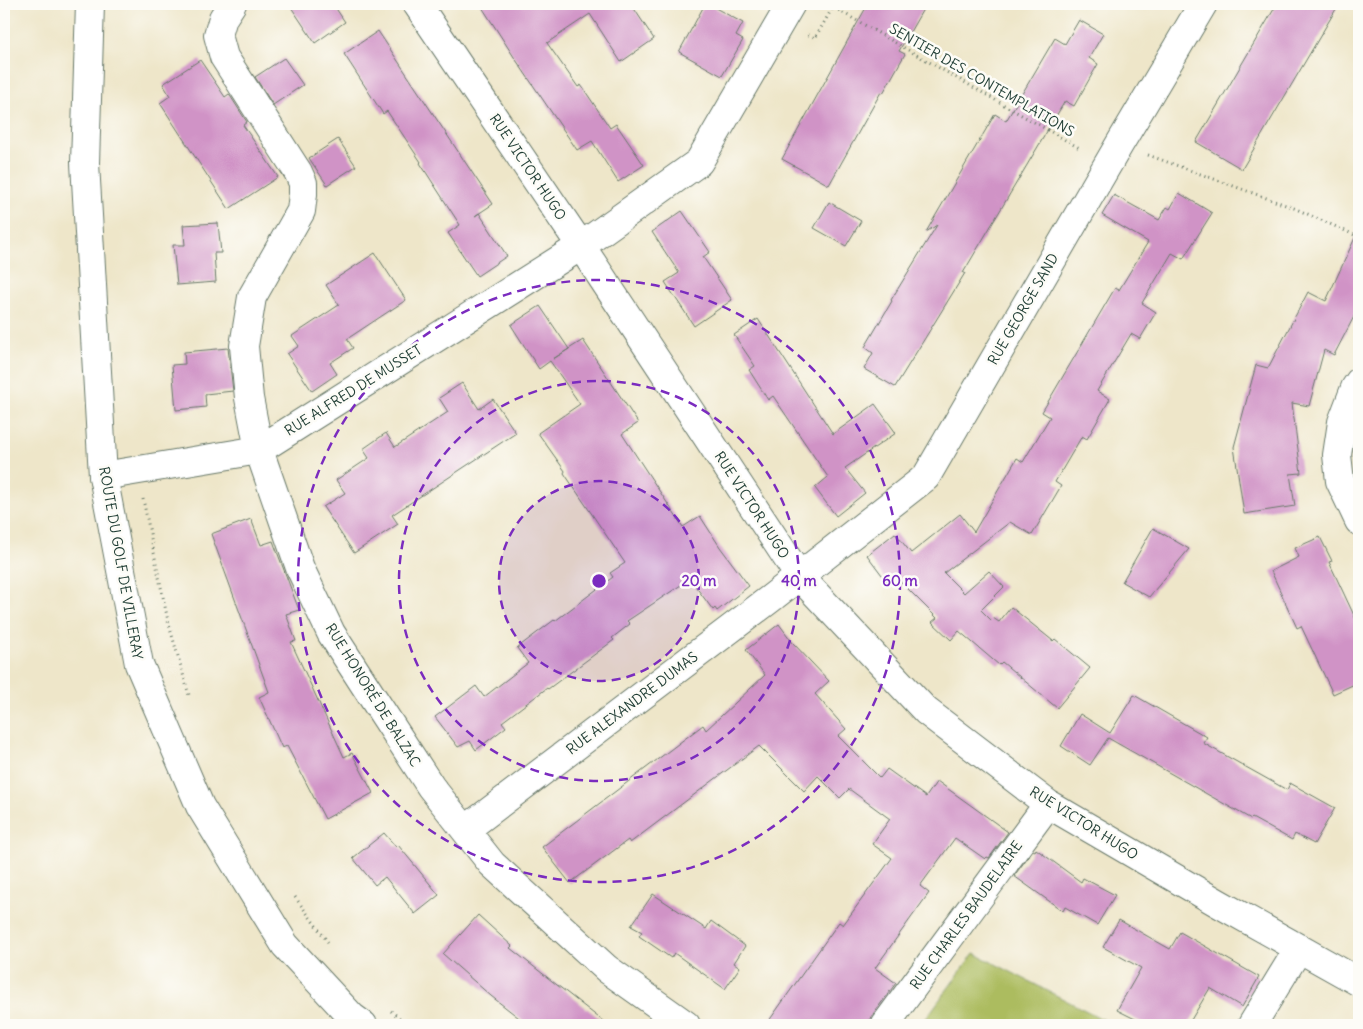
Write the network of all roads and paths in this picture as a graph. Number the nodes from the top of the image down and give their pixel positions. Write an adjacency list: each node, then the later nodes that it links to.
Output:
1 (90, 4): 12 (street, ROUTE DU GOLF DE VILLERAY)
2 (232, 4): 10 (street, RUE HONORÉ DE BALZAC)
3 (417, 4): 8 (street, RUE VICTOR HUGO)
4 (1203, 4): 6 (street, RUE GEORGE SAND)
5 (786, 12): 6 (path, SENTIER DES CONTEMPLATIONS); 8 (street, RUE ALFRED DE MUSSET)
6 (1119, 145): 7 (path, SENTIER DES CONTEMPLATIONS); 14 (street, RUE GEORGE SAND)
7 (1359, 237)
8 (581, 246): 10 (street, RUE ALFRED DE MUSSET); 14 (street, RUE VICTOR HUGO)
9 (1359, 382): 13 (street)
10 (259, 450): 11 (street, RUE ALFRED DE MUSSET); 17 (street, RUE HONORÉ DE BALZAC)
11 (137, 471): 12 (street, RUE ALFRED DE MUSSET); 15 (path)
12 (103, 476): 23 (street, ROUTE DU GOLF DE VILLERAY)
13 (1359, 521)
14 (799, 576): 16 (street, RUE VICTOR HUGO); 17 (street, RUE ALEXANDRE DUMAS)
15 (190, 697)
16 (1048, 804): 20 (street, RUE VICTOR HUGO); 26 (street, RUE CHARLES BAUDELAIRE)
17 (465, 830): 25 (street, RUE HONORÉ DE BALZAC)
18 (292, 893): 19 (path)
19 (330, 946)
20 (1299, 948): 21 (street, RUE VICTOR HUGO); 27 (street)
21 (1359, 982)
22 (386, 1006): 24 (path)
23 (362, 1025)
24 (408, 1025)
25 (686, 1025)
26 (885, 1025)
27 (1252, 1025)

